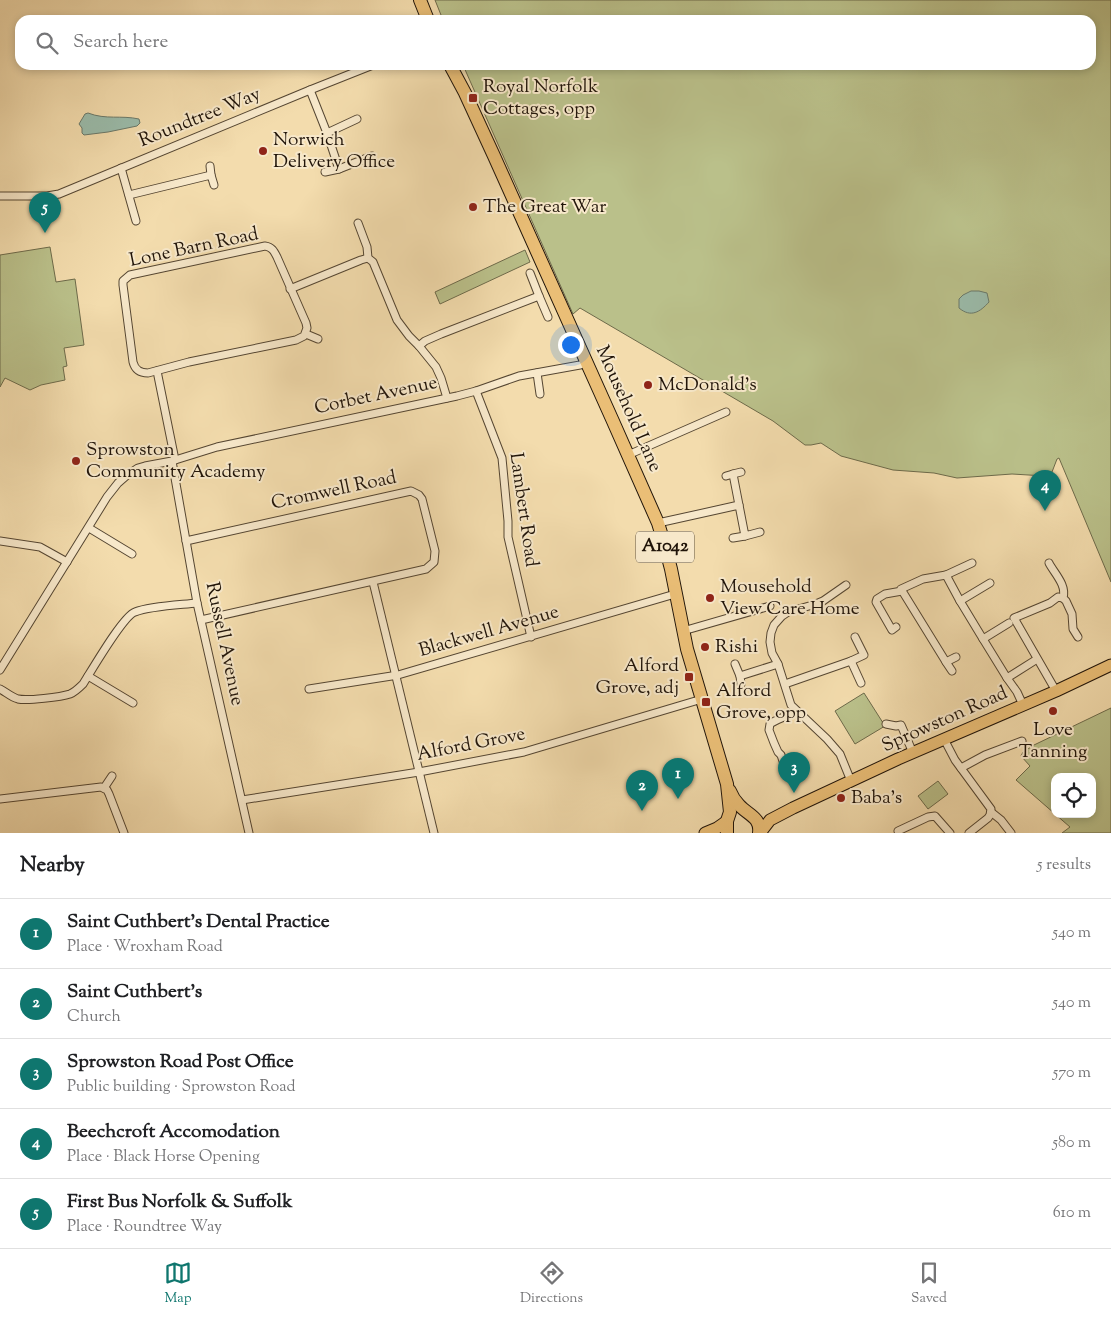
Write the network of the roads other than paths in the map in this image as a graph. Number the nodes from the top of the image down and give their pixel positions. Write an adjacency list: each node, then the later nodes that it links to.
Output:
1 (420, 0): 2 (highway)
2 (426, 15)
3 (360, 70): 5 (street, Roundtree Way)
4 (453, 70): 27 (highway, Mousehold Lane / A1042)
5 (310, 90): 7 (street); 10 (street, Roundtree Way)
6 (357, 119): 7 (street)
7 (328, 133): 11 (street)
8 (372, 156): 11 (street)
9 (210, 166): 13 (street)
10 (121, 168): 15 (street, Roundtree Way); 16 (street, Roundtree Way)
11 (339, 169): 12 (street)
12 (325, 172)
13 (211, 175): 14 (street); 15 (street)
14 (214, 185)
15 (129, 195): 17 (street, Roundtree Way)
16 (0, 196)
17 (136, 221)
18 (358, 223): 19 (street)
19 (368, 258): 21 (street); 26 (street)
20 (530, 273): 22 (street)
21 (290, 288): 24 (street, Lone Barn Road); 28 (street, Lone Barn Road)
22 (540, 296): 23 (street); 26 (street)
23 (548, 317)
24 (306, 334): 25 (street); 28 (street, Lone Barn Road)
25 (318, 339)
26 (419, 346): 32 (street)
27 (587, 362): 29 (street, Corbet Avenue); 34 (highway, Mousehold Lane / A1042)
28 (157, 370): 35 (street)
29 (537, 373): 30 (street, Corbet Avenue); 31 (street)
30 (476, 391): 32 (street, Corbet Avenue); 63 (street, Lambert Road)
31 (540, 394)
32 (446, 398): 35 (street, Corbet Avenue)
33 (726, 412): 34 (street)
34 (628, 455): 38 (highway, Mousehold Lane / A1042)
35 (173, 461): 39 (street, Corbet Avenue); 43 (street, Russell Avenue)
36 (733, 474): 37 (street)
37 (739, 505): 38 (street); 41 (street)
38 (658, 523): 54 (highway, Mousehold Lane / A1042)
39 (89, 528): 45 (street); 46 (street, Corbet Avenue)
40 (760, 532): 41 (street)
41 (745, 536): 42 (street)
42 (733, 538)
43 (186, 541): 50 (street, Cromwell Road); 57 (street, Russell Avenue)
44 (0, 543): 46 (street)
45 (132, 554)
46 (67, 562): 74 (street, Corbet Avenue)
47 (1049, 563): 55 (street)
48 (972, 564): 49 (street)
49 (946, 575): 53 (street); 56 (street)
50 (373, 582): 59 (street, Cromwell Road); 77 (street)
51 (990, 583): 56 (street)
52 (846, 585): 72 (street)
53 (902, 591): 62 (street); 70 (street)
54 (675, 594): 61 (highway, Mousehold Lane / A1042); 63 (street, Blackwell Avenue)
55 (1064, 598): 65 (street); 83 (street)
56 (960, 601): 66 (street)
57 (197, 603): 59 (street, Russell Avenue); 76 (street)
58 (770, 606): 61 (street)
59 (201, 620): 100 (street, Russell Avenue)
60 (1009, 623): 66 (street)
61 (683, 631): 84 (highway, Mousehold Lane / A1042)
62 (894, 631)
63 (531, 637): 77 (street, Blackwell Avenue)
64 (855, 637): 68 (street)
65 (1078, 637)
66 (983, 639): 78 (street)
67 (956, 657): 70 (street)
68 (851, 661): 79 (street); 80 (street)
69 (1034, 661): 78 (street)
70 (946, 662): 75 (street)
71 (735, 664): 72 (street)
72 (778, 664): 80 (street)
73 (1111, 665): 83 (main road, Sprowston Road)
74 (0, 670)
75 (952, 671)
76 (88, 676): 81 (street); 85 (street)
77 (396, 676): 82 (street, Blackwell Avenue); 94 (street)
78 (1007, 678): 86 (street)
79 (861, 683)
80 (785, 684): 87 (street)
81 (0, 689)
82 (309, 689)
83 (1056, 691): 86 (main road, Sprowston Road)
84 (702, 698): 94 (street, Alford Grove); 97 (highway, Mousehold Lane / A1042)
85 (133, 703)
86 (1023, 705): 89 (main road, Sprowston Road)
87 (795, 710): 92 (street); 96 (street)
88 (886, 724): 91 (street)
89 (944, 739): 91 (main road, Sprowston Road); 93 (street)
90 (1019, 744): 93 (street)
91 (913, 753): 96 (main road, Sprowston Road)
92 (785, 767)
93 (961, 768): 102 (street)
94 (419, 772): 100 (street, Alford Grove); 108 (street)
95 (112, 776): 98 (street)
96 (851, 781): 101 (main road, Sprowston Road)
97 (728, 784): 103 (highway, Mousehold Lane / A1042); 104 (highway, Mousehold Lane / A1042)
98 (104, 788): 99 (street); 106 (street)
99 (0, 799)
100 (242, 800): 107 (street, Russell Avenue)
101 (793, 808): 103 (main road, Sprowston Road); 110 (main road, Sprowston Road)
102 (991, 812): 112 (street); 113 (street)
103 (749, 813): 104 (highway); 110 (highway, Mousehold Lane)
104 (728, 824): 109 (main road)
105 (898, 831): 111 (street)
106 (124, 833)
107 (249, 833)
108 (434, 833)
109 (705, 833)
110 (759, 833)
111 (950, 833)
112 (970, 833)
113 (1011, 833)

